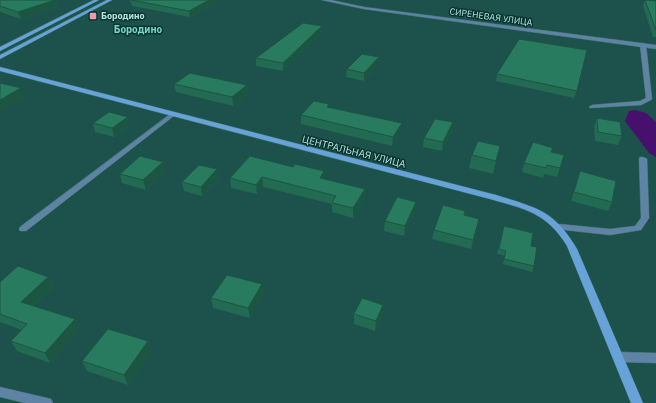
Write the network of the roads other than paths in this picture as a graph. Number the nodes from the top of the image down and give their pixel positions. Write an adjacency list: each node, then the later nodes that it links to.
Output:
1 (97, 0): 6 (street)
2 (110, 0): 7 (street)
3 (324, 0): 4 (street, СИРЕНЕВАЯ УЛИЦА)
4 (644, 45): 5 (street, СИРЕНЕВАЯ УЛИЦА); 9 (street)
5 (656, 47)
6 (0, 49)
7 (0, 57)
8 (0, 69): 10 (street, ЦЕНТРАЛЬНАЯ УЛИЦА)
9 (592, 107)
10 (173, 114): 12 (street, ЦЕНТРАЛЬНАЯ УЛИЦА); 13 (street)
11 (643, 159): 12 (street)
12 (558, 227): 14 (street, ЦЕНТРАЛЬНАЯ УЛИЦА)
13 (23, 229)
14 (618, 357): 15 (street); 18 (street, ЦЕНТРАЛЬНАЯ УЛИЦА)
15 (656, 358)
16 (0, 392): 17 (street)
17 (47, 403)
18 (637, 403)

